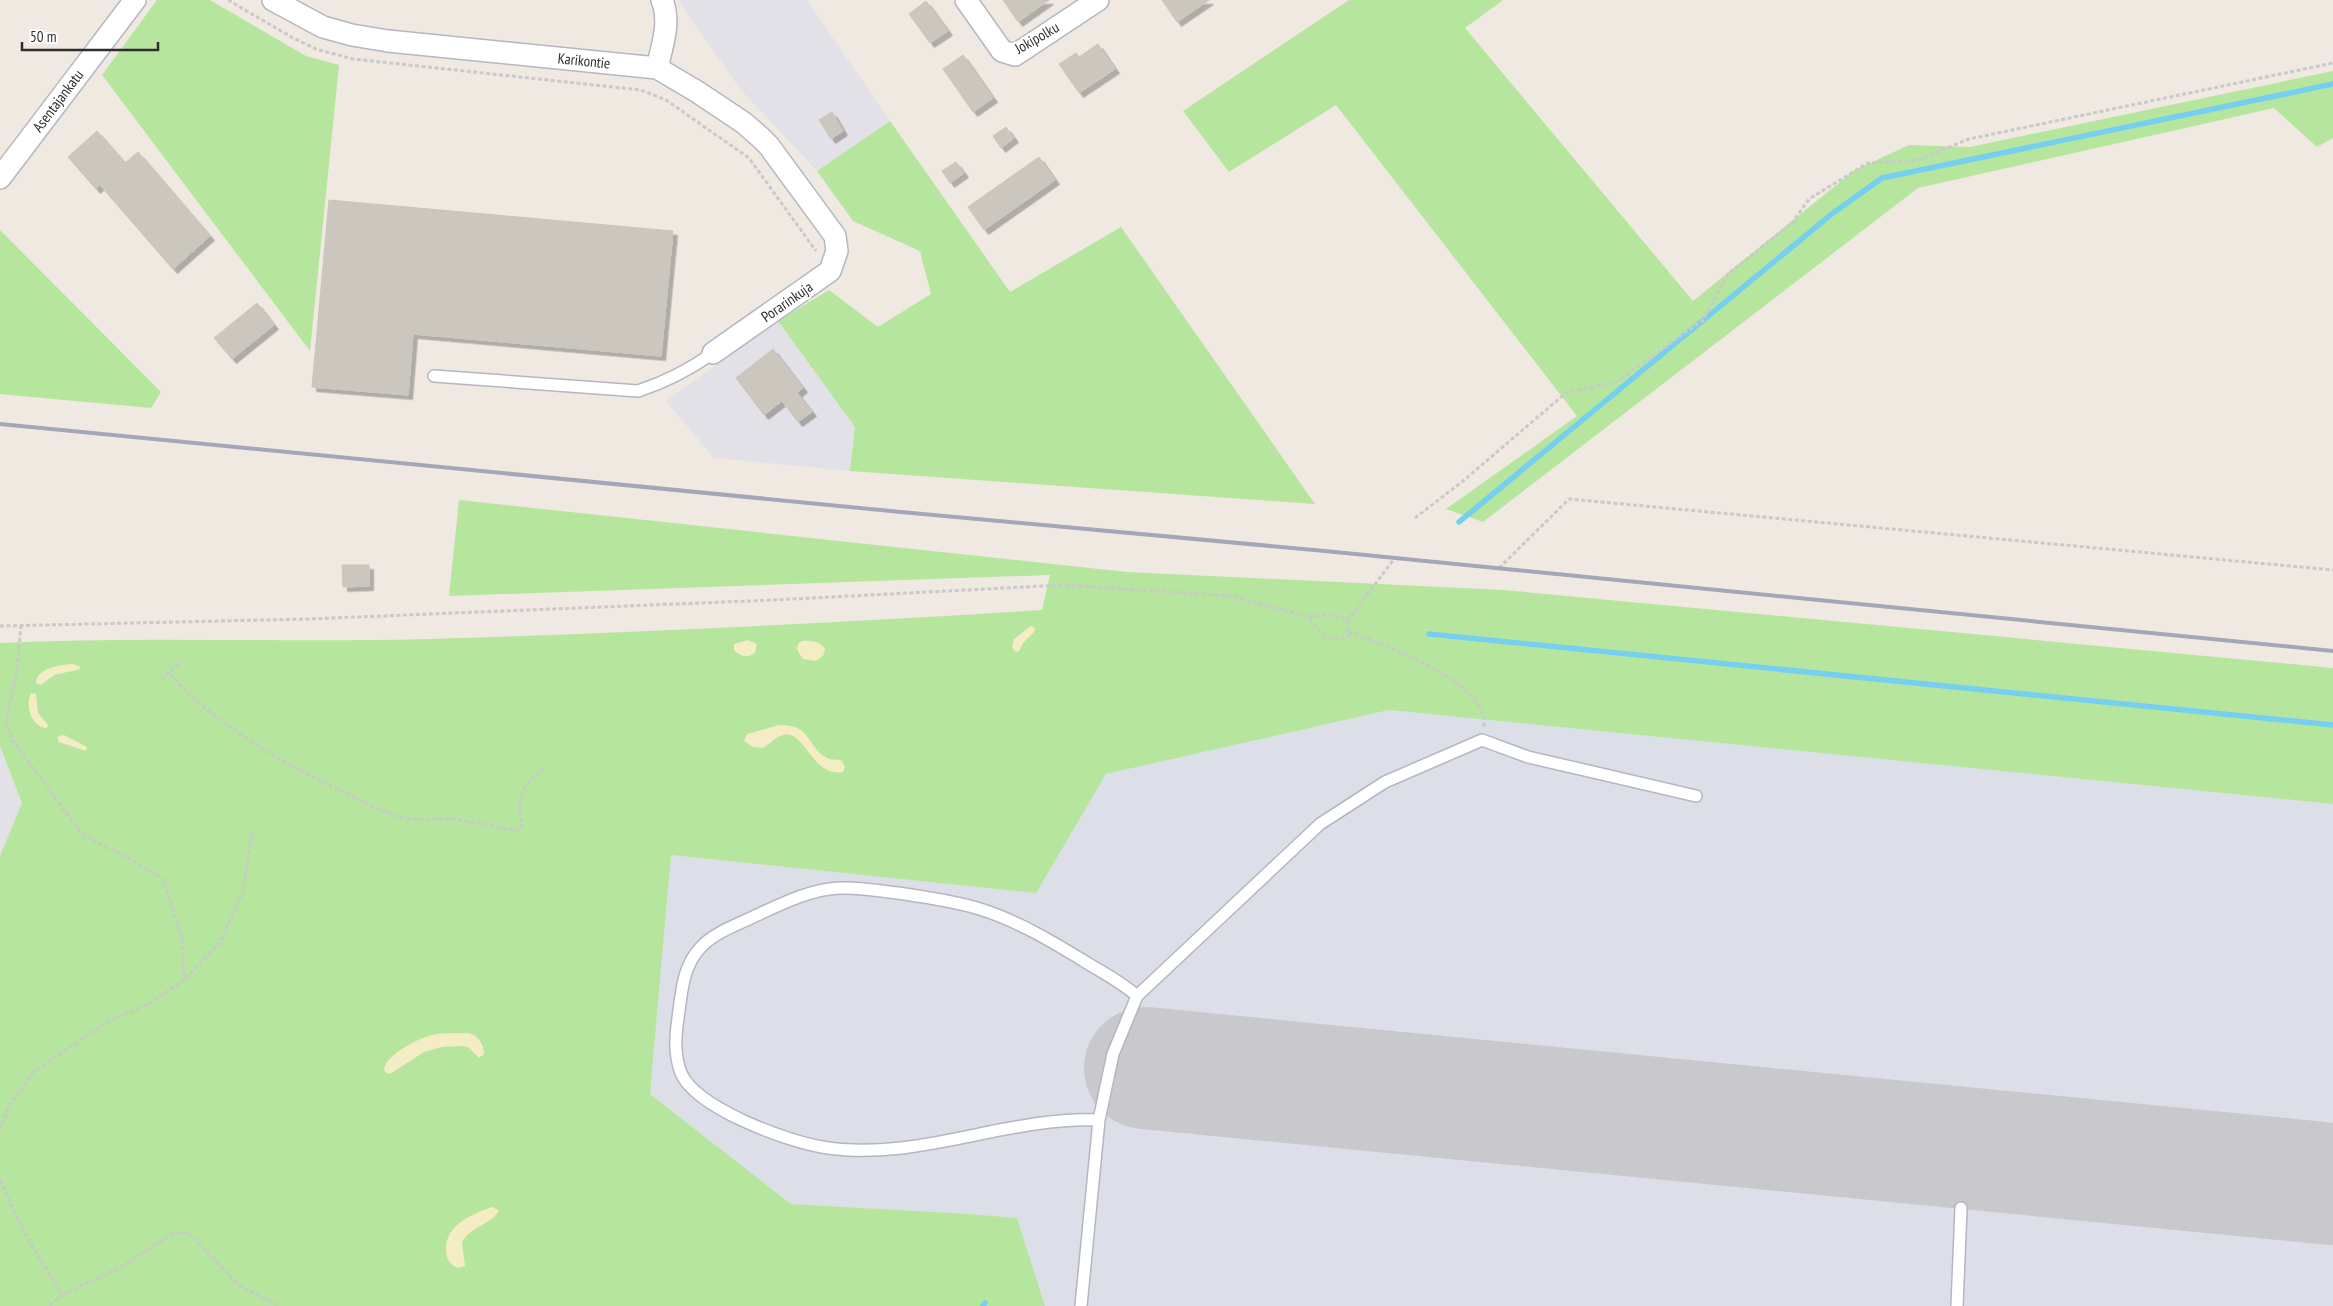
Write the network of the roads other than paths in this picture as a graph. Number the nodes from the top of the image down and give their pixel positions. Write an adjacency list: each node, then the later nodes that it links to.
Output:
1 (135, 0): 7 (street, Asentajankatu)
2 (273, 0): 6 (street, Karikontie)
3 (662, 0): 6 (street)
4 (966, 0): 5 (street, Jokipolku)
5 (1098, 0)
6 (657, 68): 8 (street, Karikontie)
7 (0, 178)
8 (830, 271): 9 (street, Porarinkuja)
9 (713, 353): 10 (lane)
10 (434, 376)
11 (1696, 796): 12 (lane)
12 (1137, 996): 13 (lane); 13 (lane)
13 (1099, 1120): 15 (lane)
14 (1961, 1208): 16 (lane)
15 (1081, 1306)
16 (1957, 1306)

